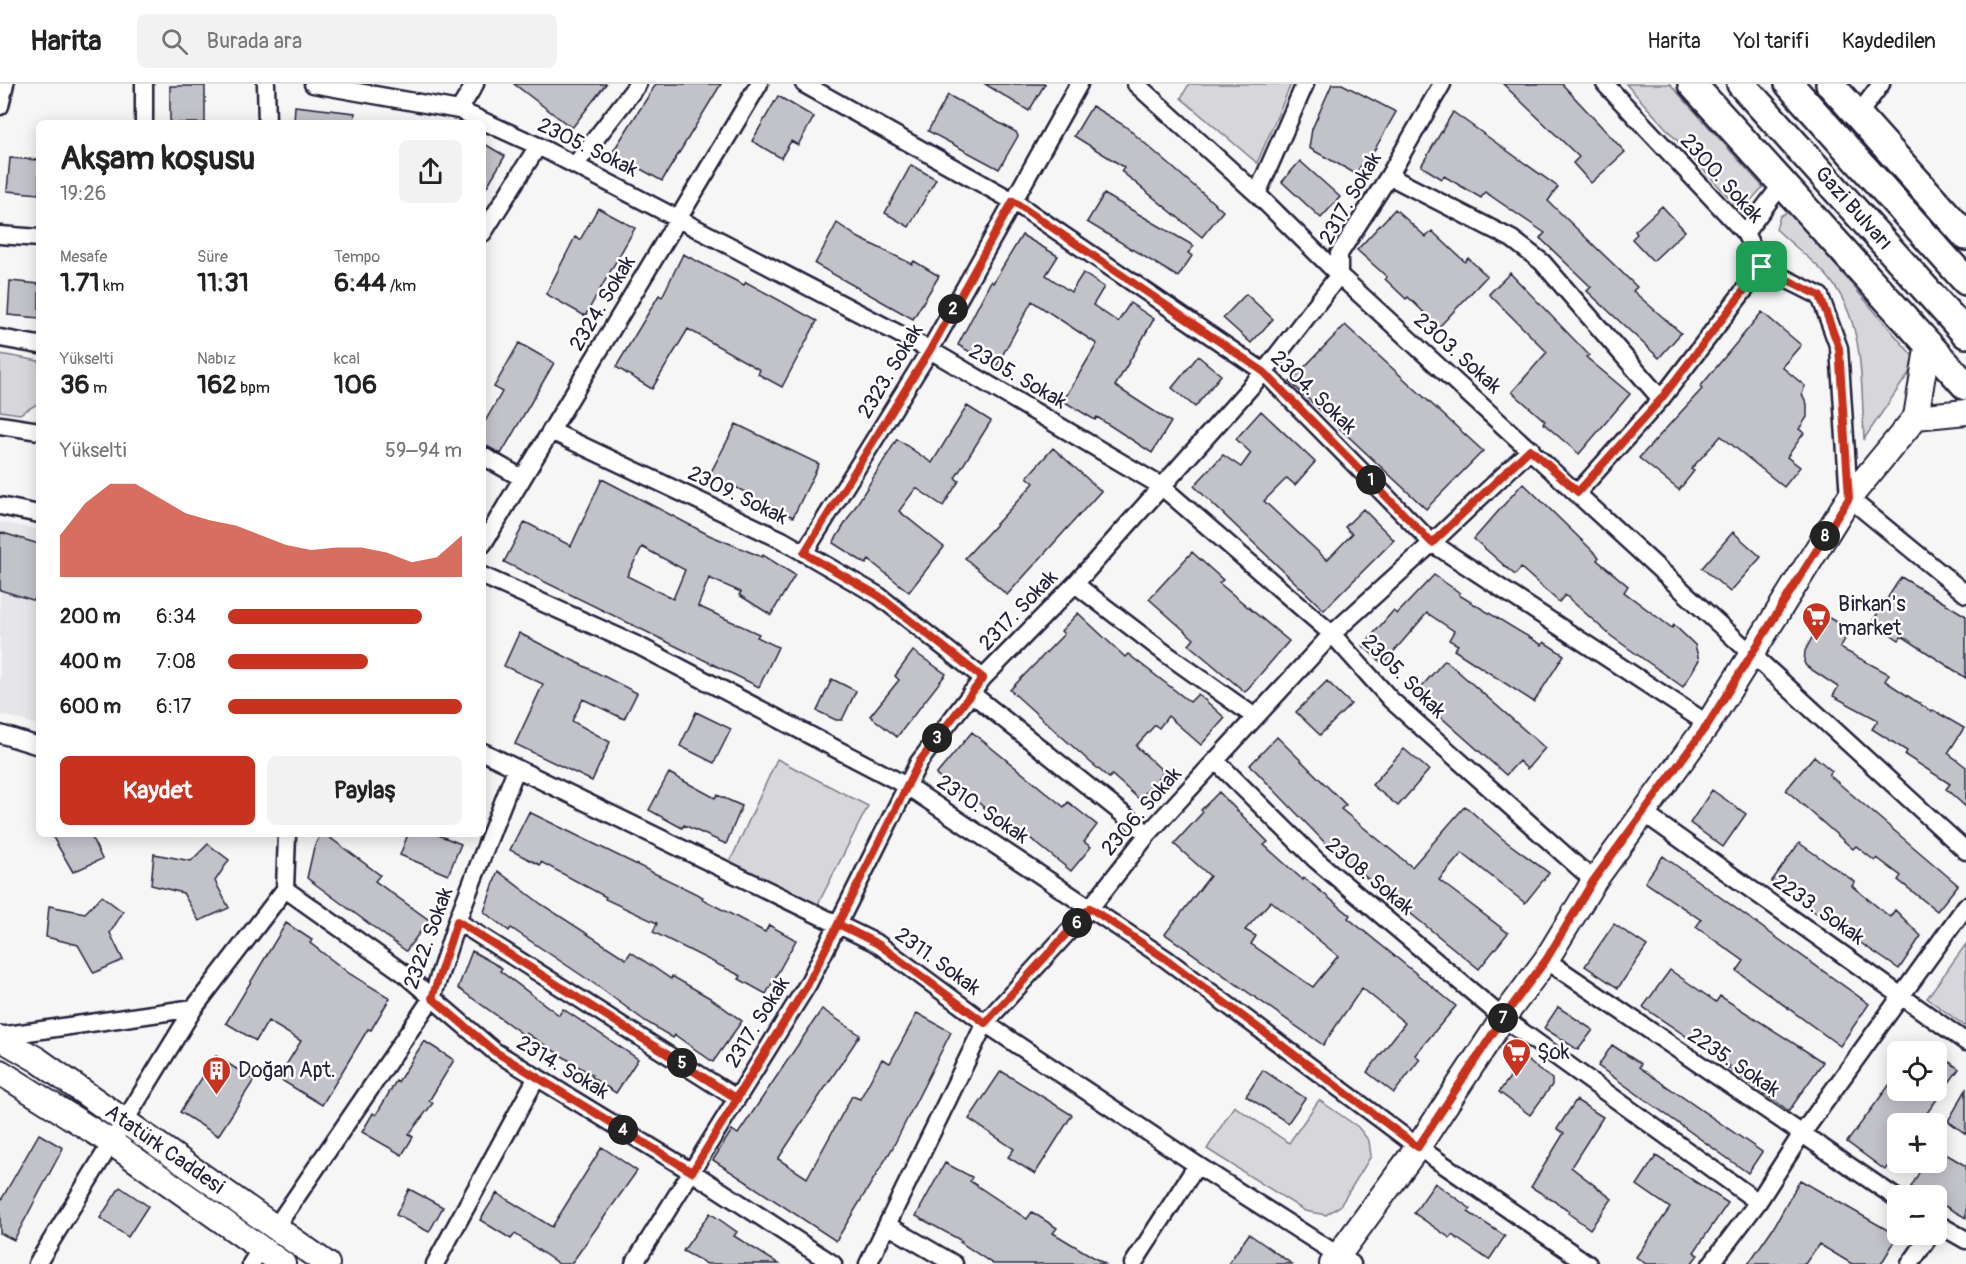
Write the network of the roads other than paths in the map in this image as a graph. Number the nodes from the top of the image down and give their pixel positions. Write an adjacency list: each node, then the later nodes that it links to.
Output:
1 (5, 84): 19 (street)
2 (144, 84): 22 (street)
3 (266, 84): 23 (street)
4 (314, 84): 20 (street, 2305. Sokak)
5 (475, 84): 20 (street)
6 (638, 84): 27 (street)
7 (759, 84): 32 (street, 2324. Sokak)
8 (804, 84): 31 (street, 2304. Sokak)
9 (1079, 84): 31 (street, 2323. Sokak)
10 (1136, 84): 30 (street, 2303. Sokak)
11 (1305, 84): 30 (street)
12 (1442, 84): 28 (street, 2317. Sokak)
13 (1605, 84): 34 (street, 2300. Sokak)
14 (1692, 84): 29 (highway)
15 (1741, 84): 41 (highway, Gazi Bulvarı)
16 (1789, 84): 40 (highway, Gazi Bulvarı)
17 (1830, 84): 21 (highway)
18 (1881, 84): 21 (street)
19 (0, 106)
20 (459, 110): 24 (street, 2305. Sokak)
21 (1858, 115): 36 (highway)
22 (144, 120)
23 (267, 120)
24 (481, 120)
25 (486, 122): 26 (street, 2305. Sokak)
26 (538, 146): 27 (street, 2305. Sokak); 33 (street)
27 (575, 165): 32 (street, 2305. Sokak)
28 (1389, 176): 39 (street, 2317. Sokak); 48 (street)
29 (1782, 184): 34 (street); 43 (highway)
30 (1257, 194): 39 (street, 2303. Sokak)
31 (1013, 201): 45 (street, 2323. Sokak); 46 (street, 2304. Sokak)
32 (680, 218): 45 (street, 2305. Sokak); 53 (street, 2324. Sokak)
33 (486, 228)
34 (1746, 233): 38 (street, 2300. Sokak)
35 (0, 235): 37 (street)
36 (1966, 236)
37 (36, 238)
38 (1762, 267): 48 (street); 59 (street)
39 (1339, 276): 46 (street, 2317. Sokak); 54 (street, 2303. Sokak)
40 (1966, 281)
41 (1966, 334)
42 (0, 338): 44 (street)
43 (1928, 343): 47 (highway); 50 (main road)
44 (36, 344)
45 (930, 350): 57 (street, 2305. Sokak); 64 (street, 2323. Sokak)
46 (1264, 372): 57 (street, 2317. Sokak); 63 (street, 2304. Sokak)
47 (1966, 386)
48 (1661, 399): 58 (street)
49 (1966, 412): 50 (main road)
50 (1916, 417): 59 (main road)
51 (0, 425): 52 (street)
52 (36, 431)
53 (551, 431): 56 (street, 2324. Sokak); 64 (street, 2309. Sokak)
54 (1530, 449): 58 (street, 2303. Sokak); 63 (street, 2306. Sokak)
55 (486, 458): 56 (street)
56 (522, 478): 62 (street, 2324. Sokak)
57 (1161, 486): 66 (street, 2317. Sokak); 68 (street, 2305. Sokak)
58 (1578, 492): 69 (street, 2303. Sokak)
59 (1849, 498): 67 (street); 69 (main road)
60 (0, 506): 61 (street)
61 (36, 513)
62 (486, 539)
63 (1432, 543): 68 (street, 2306. Sokak); 73 (street, 2304. Sokak)
64 (804, 553): 70 (street, 2309. Sokak)
65 (486, 577): 79 (street, 2310. Sokak)
66 (1076, 584): 70 (street, 2317. Sokak); 72 (street)
67 (1966, 594)
68 (1332, 634): 72 (street, 2306. Sokak); 84 (street, 2305. Sokak)
69 (1752, 654): 73 (main road); 83 (street, 2303. Sokak)
70 (983, 678): 71 (street, 2317. Sokak)
71 (971, 693): 79 (street, 2317. Sokak); 81 (street)
72 (1255, 717): 77 (street, 2306. Sokak)
73 (1708, 724): 80 (main road)
74 (0, 734): 75 (street)
75 (36, 745)
76 (486, 754): 78 (street, 2311. Sokak)
77 (1216, 761): 81 (street, 2306. Sokak); 94 (street, 2308. Sokak)
78 (516, 769): 88 (street, 2322. Sokak); 89 (street, 2311. Sokak)
79 (908, 786): 87 (street, 2310. Sokak); 89 (street, 2317. Sokak)
80 (1645, 814): 84 (main road); 91 (street, 2233. Sokak)
81 (1148, 834): 87 (street, 2306. Sokak)
82 (287, 837): 85 (street)
83 (1966, 851)
84 (1593, 881): 90 (main road)
85 (285, 889): 92 (street, 2314. Sokak); 93 (street)
86 (1966, 906): 91 (street)
87 (1090, 908): 95 (street, 2306. Sokak); 104 (street, 2310. Sokak)
88 (457, 921): 92 (street, 2322. Sokak); 100 (street)
89 (838, 924): 95 (street, 2311. Sokak); 100 (street, 2317. Sokak)
90 (1546, 960): 94 (main road); 102 (street, 2235. Sokak)
91 (1902, 995): 97 (street, 2233. Sokak); 102 (street)
92 (432, 998): 99 (street, 2314. Sokak); 110 (street, 2322. Sokak)
93 (194, 1008): 96 (street); 101 (street)
94 (1503, 1018): 104 (main road); 108 (street, 2308. Sokak)
95 (985, 1023): 105 (street, 2311. Sokak); 109 (street, 2306. Sokak)
96 (0, 1037): 101 (main road, Atatürk Caddesi)
97 (1966, 1042)
98 (0, 1073): 103 (main road, Atatürk Caddesi)
99 (537, 1077): 106 (street, 2314. Sokak); 119 (street)
100 (736, 1098): 106 (street, 2317. Sokak)
101 (124, 1121): 103 (street); 110 (main road, Atatürk Caddesi)
102 (1802, 1135): 107 (street, 2235. Sokak); 108 (street)
103 (112, 1143): 114 (main road, Atatürk Caddesi); 116 (street)
104 (1418, 1147): 115 (main road); 125 (street, 2310. Sokak)
105 (1197, 1166): 115 (street, 2311. Sokak); 124 (street)
106 (692, 1172): 120 (street, 2317. Sokak); 121 (street, 2314. Sokak)
107 (1887, 1192)
108 (1758, 1202): 126 (street)
109 (889, 1226): 122 (street, 2306. Sokak); 123 (street)
110 (275, 1228): 118 (main road, Atatürk Caddesi)
111 (1947, 1232): 112 (street)
112 (1966, 1239)
113 (1923, 1245): 127 (street)
114 (256, 1256): 117 (main road, Atatürk Caddesi)
115 (1341, 1261)
116 (37, 1264)
117 (283, 1264)
118 (327, 1264)
119 (435, 1264)
120 (634, 1264)
121 (833, 1264)
122 (868, 1264)
123 (954, 1264)
124 (1132, 1264)
125 (1588, 1264)
126 (1711, 1264)
127 (1910, 1264)

